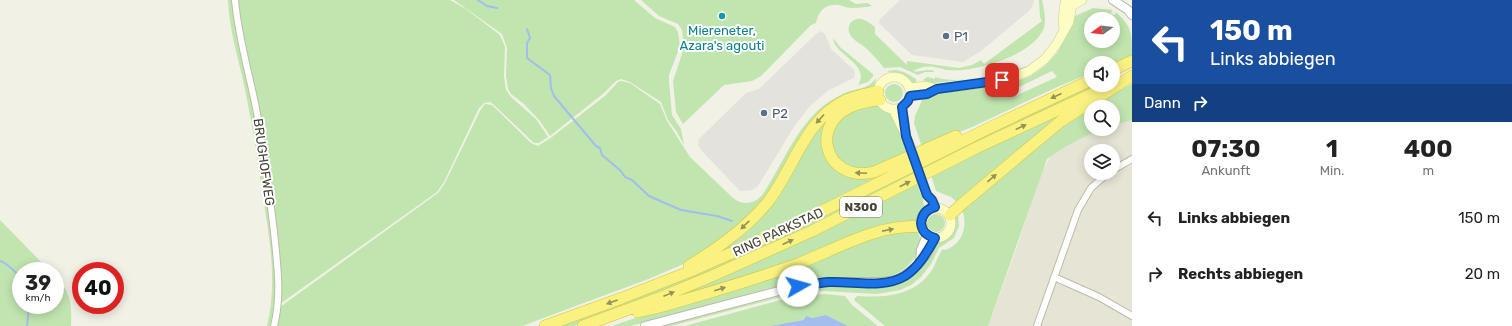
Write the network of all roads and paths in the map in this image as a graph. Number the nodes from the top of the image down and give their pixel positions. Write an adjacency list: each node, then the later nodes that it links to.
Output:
1 (235, 0): 26 (street, BRUGHOFWEG)
2 (1082, 0): 4 (main road)
3 (1117, 1): 5 (street)
4 (1066, 3): 11 (main road)
5 (1131, 12)
6 (1132, 61): 7 (highway)
7 (1120, 67)
8 (1132, 75): 9 (highway, RING PARKSTAD / N300); 20 (highway, N300, one-way to 8)
9 (1120, 80)
10 (1084, 83): 15 (highway, RING PARKSTAD / N300, one-way to 15)
11 (909, 92): 13 (main road); 14 (main road)
12 (1095, 92): 25 (highway, RING PARKSTAD / N300, one-way to 12)
13 (879, 96): 14 (main road); 15 (highway, N300, one-way to 13); 23 (highway, N300, one-way to 23)
14 (897, 108): 19 (main road, bridge)
15 (989, 128): 23 (highway, RING PARKSTAD / N300)
16 (1132, 159): 17 (street)
17 (1120, 166)
18 (1100, 180): 22 (street)
19 (931, 209): 20 (main road); 21 (main road)
20 (950, 215): 21 (main road)
21 (928, 233): 25 (highway, N300, one-way to 21); 29 (street)
22 (1054, 277): 24 (street); 30 (street)
23 (661, 283): 27 (highway, RING PARKSTAD / N300, one-way to 27)
24 (1132, 316)
25 (606, 318): 28 (highway, RING PARKSTAD / N300)
26 (274, 326)
27 (545, 326)
28 (583, 326)
29 (645, 326)
30 (1037, 326)

